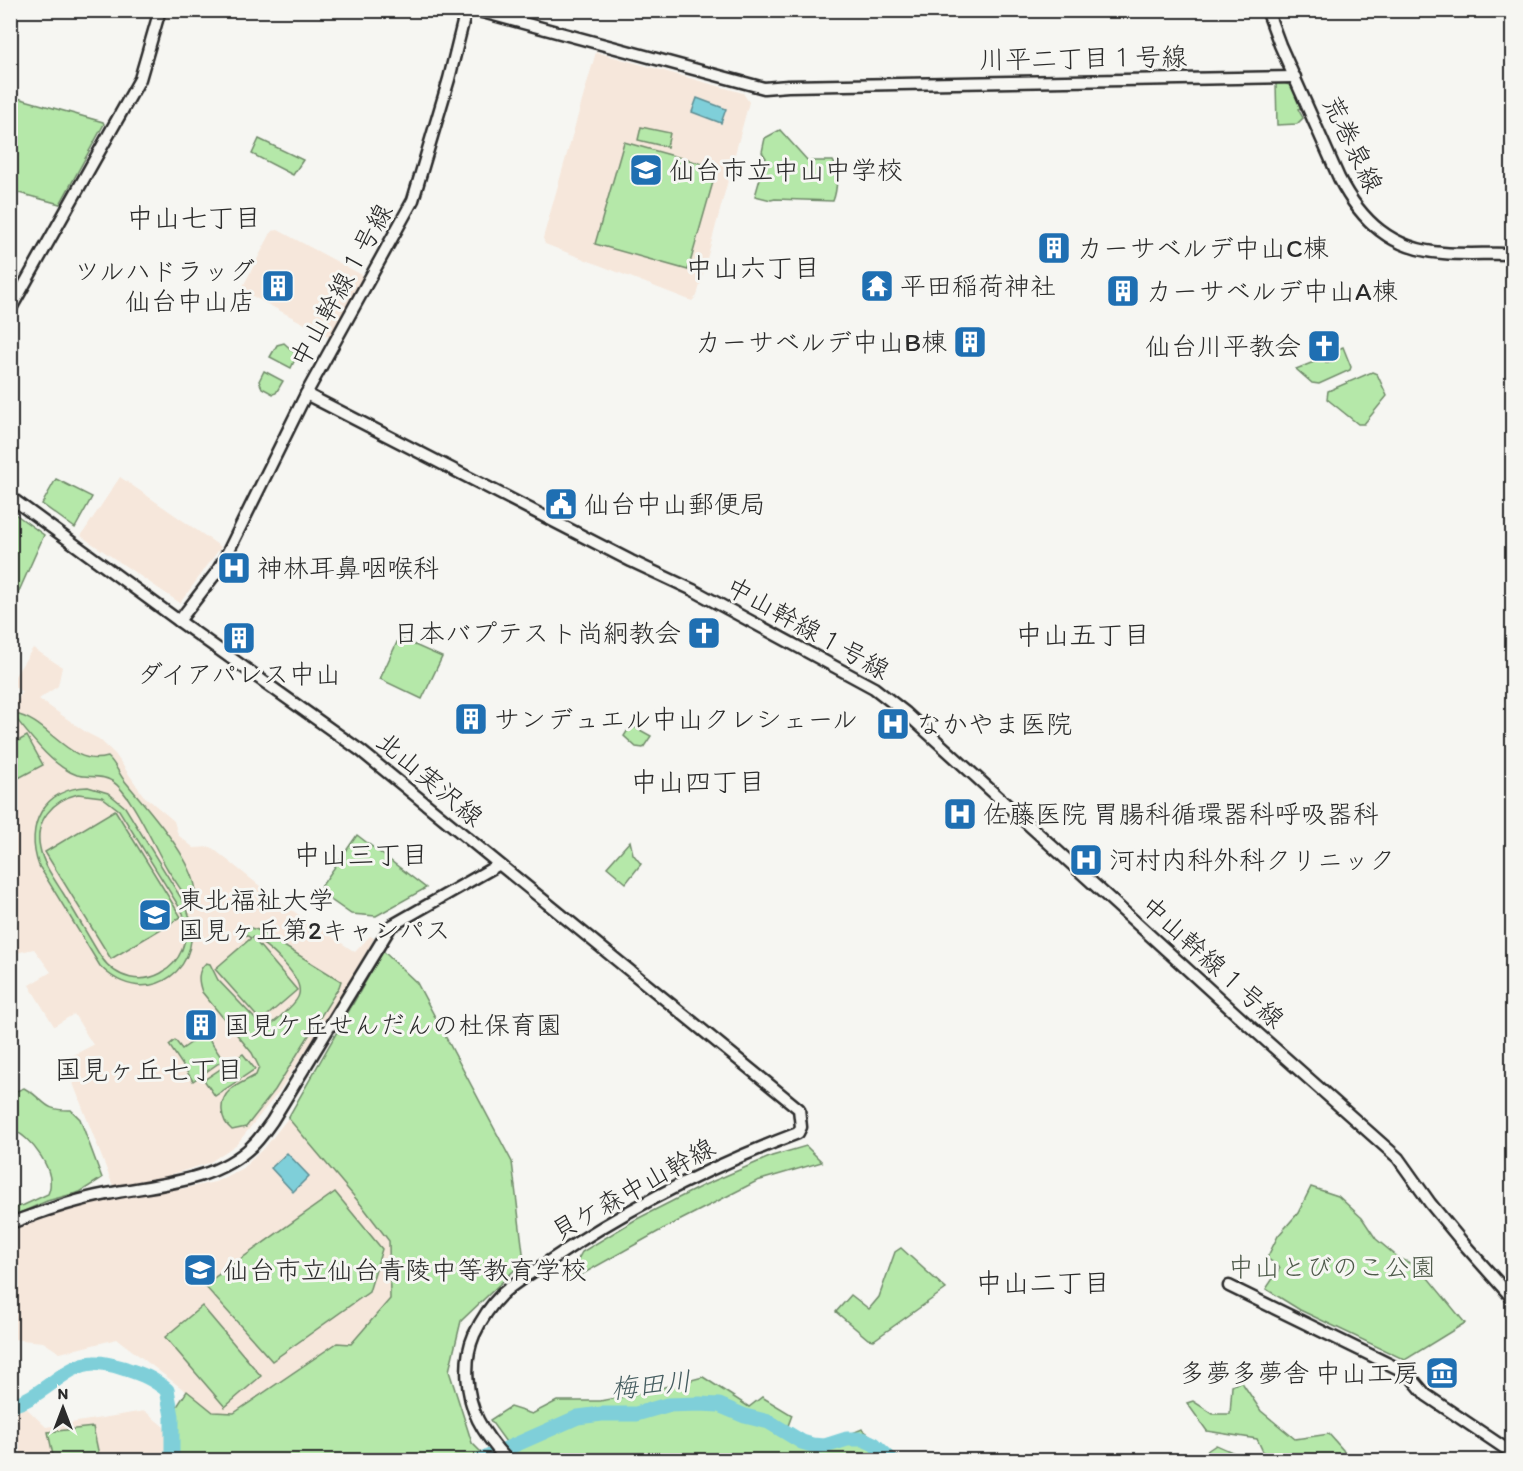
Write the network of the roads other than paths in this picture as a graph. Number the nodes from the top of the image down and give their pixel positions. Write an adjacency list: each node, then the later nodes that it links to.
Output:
1 (160, 10): 7 (street)
2 (466, 10): 8 (street, 中山幹線１号線)
3 (475, 10): 5 (street, 川平二丁目１号線)
4 (1267, 10): 5 (street, 荒巻泉線)
5 (1295, 77): 6 (street, 荒巻泉線)
6 (1512, 254)
7 (10, 310)
8 (306, 394): 10 (street); 15 (street, 中山幹線１号線)
9 (10, 497): 10 (street, 北山実沢線)
10 (179, 621): 11 (street, 北山実沢線)
11 (498, 865): 12 (street, 北山実沢線); 13 (street)
12 (801, 1118): 17 (street, 貝ケ森中山幹線)
13 (10, 1224)
14 (1229, 1286): 16 (street)
15 (1512, 1298)
16 (1512, 1453)
17 (507, 1461)

